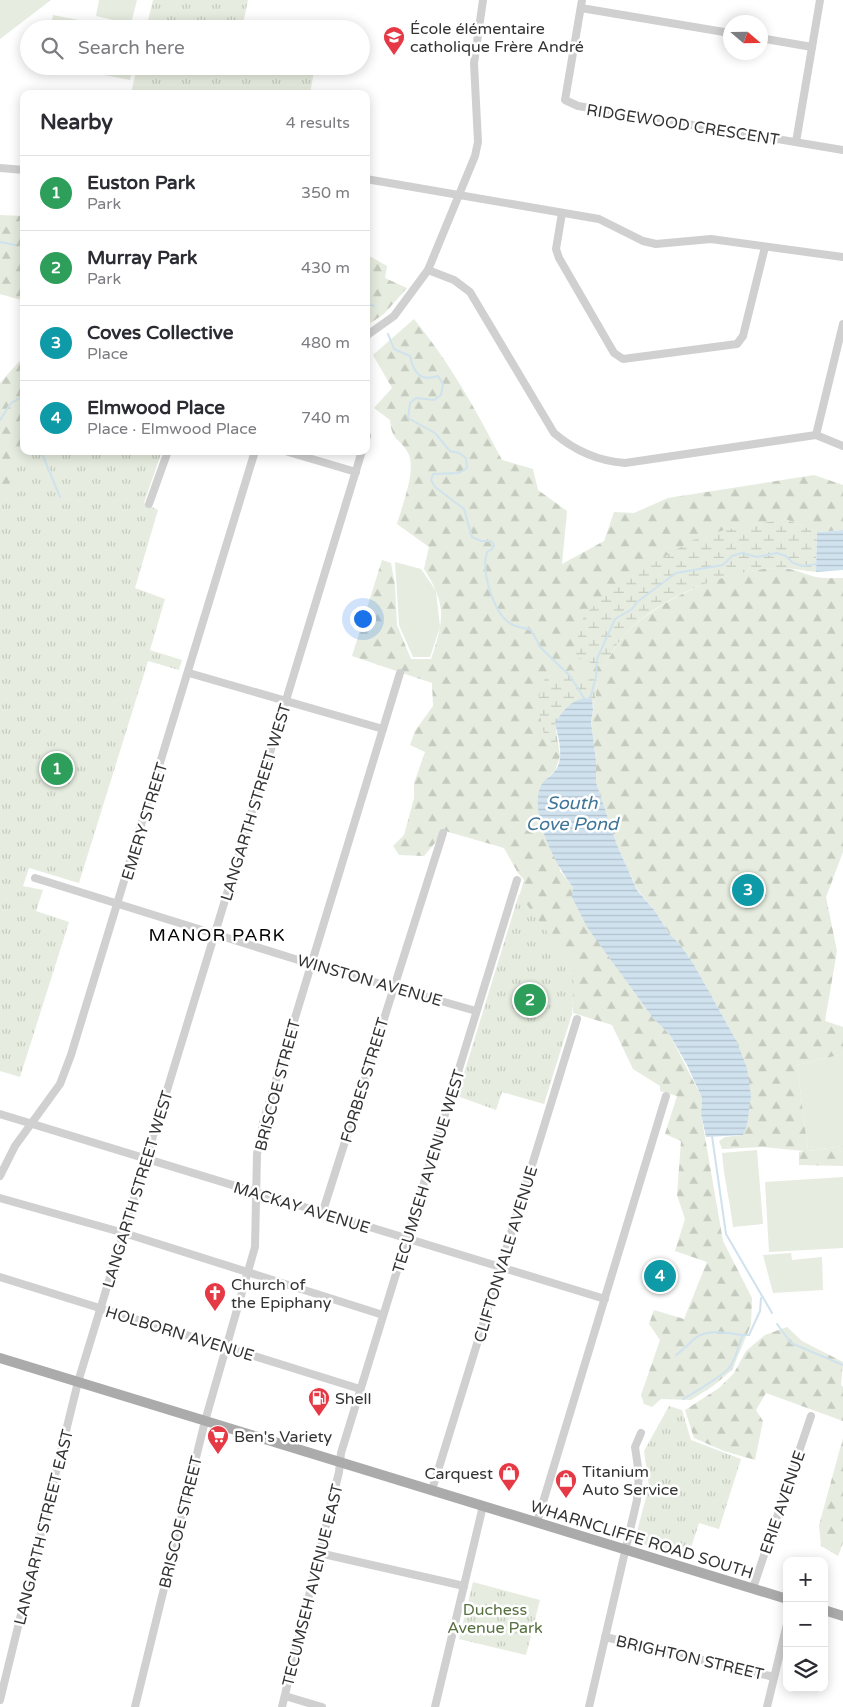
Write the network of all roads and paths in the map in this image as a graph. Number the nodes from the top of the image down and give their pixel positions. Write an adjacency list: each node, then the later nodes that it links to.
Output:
1 (483, 0): 12 (street)
2 (820, 0): 6 (street)
3 (581, 4): 4 (street); 7 (street, RIDGEWOOD CRESCENT)
4 (723, 32)
5 (768, 39): 6 (street)
6 (812, 47): 7 (street)
7 (796, 142): 8 (street, RIDGEWOOD CRESCENT)
8 (843, 150)
9 (0, 168): 10 (street)
10 (20, 170)
11 (370, 180): 12 (street)
12 (460, 195): 13 (street); 16 (street)
13 (562, 213): 14 (street); 14 (street)
14 (766, 247): 15 (street)
15 (843, 257)
16 (428, 270): 18 (street); 19 (street)
17 (843, 324): 19 (street)
18 (370, 333)
19 (816, 435): 20 (street)
20 (843, 446)
21 (167, 455): 26 (street)
22 (254, 455): 28 (street, EMERY STREET)
23 (299, 455): 25 (street)
24 (361, 455): 25 (street, LANGARTH STREET WEST)
25 (356, 472): 29 (street, LANGARTH STREET WEST)
26 (149, 504)
27 (400, 672): 30 (street, BRISCOE STREET)
28 (189, 674): 29 (street); 34 (street, EMERY STREET)
29 (286, 700): 30 (street); 35 (street, LANGARTH STREET WEST)
30 (383, 730): 36 (street, BRISCOE STREET)
31 (443, 833): 37 (street, FORBES STREET)
32 (35, 878): 34 (street, WINSTON AVENUE)
33 (517, 880): 38 (street, TECUMSEH AVENUE WEST)
34 (118, 906): 35 (street, WINSTON AVENUE); 42 (street, EMERY STREET)
35 (215, 934): 36 (street, WINSTON AVENUE); 43 (street, LANGARTH STREET WEST)
36 (311, 964): 37 (street, WINSTON AVENUE); 45 (street, BRISCOE STREET)
37 (393, 987): 38 (street, WINSTON AVENUE); 47 (street, FORBES STREET)
38 (476, 1011): 49 (street, TECUMSEH AVENUE WEST)
39 (577, 1018): 50 (street, CLIFTONVALE AVENUE)
40 (666, 1096): 53 (street)
41 (0, 1114): 42 (street, MACKAY AVENUE)
42 (31, 1124): 43 (street, MACKAY AVENUE); 44 (street, EMERY STREET)
43 (146, 1158): 45 (street, MACKAY AVENUE); 48 (street, LANGARTH STREET WEST)
44 (0, 1176)
45 (258, 1194): 47 (street, MACKAY AVENUE); 51 (street, BRISCOE STREET)
46 (0, 1198): 48 (street)
47 (322, 1214): 49 (street, MACKAY AVENUE)
48 (124, 1233): 51 (street); 54 (street, LANGARTH STREET WEST)
49 (407, 1240): 50 (street, MACKAY AVENUE); 55 (street, TECUMSEH AVENUE WEST)
50 (501, 1267): 53 (street, MACKAY AVENUE); 64 (street, CLIFTONVALE AVENUE)
51 (248, 1272): 55 (street); 56 (street, BRISCOE STREET)
52 (0, 1277): 54 (street, HOLBORN AVENUE)
53 (605, 1299): 66 (street)
54 (101, 1308): 56 (street, HOLBORN AVENUE); 58 (street, LANGARTH STREET WEST)
55 (383, 1315): 59 (street, TECUMSEH AVENUE WEST)
56 (228, 1347): 59 (street, HOLBORN AVENUE); 61 (street, BRISCOE STREET)
57 (0, 1358): 58 (main road, WHARNCLIFFE ROAD SOUTH)
58 (78, 1382): 61 (main road, WHARNCLIFFE ROAD SOUTH); 78 (street, LANGARTH STREET EAST)
59 (360, 1389): 63 (street, TECUMSEH AVENUE WEST)
60 (811, 1416): 70 (street, ERIE AVENUE)
61 (205, 1421): 63 (main road, WHARNCLIFFE ROAD SOUTH); 79 (street, BRISCOE STREET)
62 (641, 1433): 67 (street)
63 (340, 1462): 64 (main road, WHARNCLIFFE ROAD SOUTH); 68 (street, TECUMSEH AVENUE EAST)
64 (432, 1490): 65 (main road, WHARNCLIFFE ROAD SOUTH)
65 (483, 1506): 66 (main road, WHARNCLIFFE ROAD SOUTH); 69 (street)
66 (537, 1522): 67 (main road, WHARNCLIFFE ROAD SOUTH)
67 (625, 1550): 70 (main road, WHARNCLIFFE ROAD SOUTH); 74 (street)
68 (319, 1553): 69 (street); 77 (street, TECUMSEH AVENUE EAST)
69 (464, 1586): 82 (street)
70 (753, 1588): 71 (main road, WHARNCLIFFE ROAD SOUTH)
71 (783, 1598)
72 (828, 1611): 73 (main road)
73 (843, 1616)
74 (605, 1637): 76 (street, BRIGHTON STREET); 83 (street)
75 (783, 1640): 76 (street)
76 (774, 1677): 84 (street)
77 (285, 1696): 80 (street, TECUMSEH AVENUE EAST); 81 (street)
78 (0, 1700)
79 (135, 1707)
80 (282, 1707)
81 (322, 1707)
82 (435, 1707)
83 (589, 1707)
84 (767, 1707)

